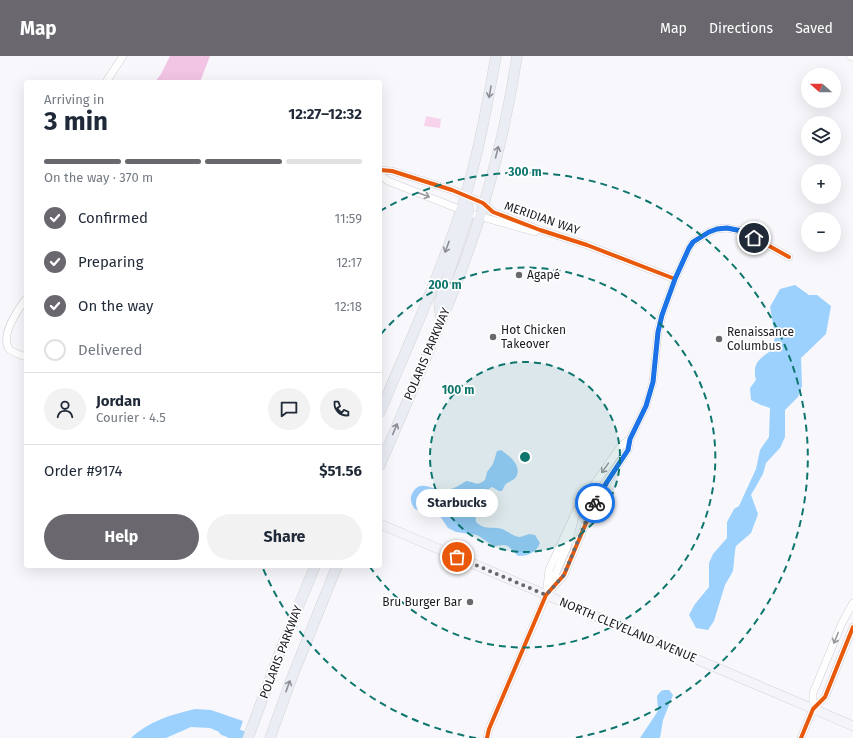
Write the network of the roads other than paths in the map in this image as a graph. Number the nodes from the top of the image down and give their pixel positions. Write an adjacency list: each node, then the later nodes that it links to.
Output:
1 (123, 56): 4 (street)
2 (496, 56): 7 (main road, one-way to 7)
3 (517, 56): 8 (main road, POLARIS PARKWAY, one-way to 3)
4 (107, 80)
5 (382, 170): 7 (street, MERIDIAN WAY)
6 (382, 176): 9 (street, MERIDIAN WAY, one-way to 9)
7 (465, 196): 8 (street, MERIDIAN WAY); 9 (main road)
8 (483, 203): 10 (main road, POLARIS PARKWAY); 11 (street, MERIDIAN WAY)
9 (465, 212): 10 (street, MERIDIAN WAY); 15 (main road); 17 (main road, POLARIS PARKWAY, one-way to 17)
10 (480, 217): 11 (street, MERIDIAN WAY); 15 (main road, POLARIS PARKWAY)
11 (555, 234): 13 (street, MERIDIAN WAY)
12 (789, 257): 13 (street)
13 (675, 279): 18 (street)
14 (24, 302): 16 (street)
15 (441, 321): 19 (main road, POLARIS PARKWAY, one-way to 15)
16 (24, 356)
17 (382, 407)
18 (630, 439): 23 (street); 23 (street, one-way to 23)
19 (382, 460)
20 (382, 525): 23 (main road, NORTH CLEVELAND AVENUE)
21 (314, 568): 28 (main road, POLARIS PARKWAY)
22 (336, 568): 29 (main road, POLARIS PARKWAY, one-way to 22)
23 (546, 595): 26 (main road, NORTH CLEVELAND AVENUE); 30 (street)
24 (853, 603): 26 (street, one-way to 26)
25 (853, 627): 26 (street)
26 (813, 709): 27 (main road, NORTH CLEVELAND AVENUE); 31 (street)
27 (853, 726)
28 (248, 738)
29 (270, 738)
30 (487, 738)
31 (801, 738)

